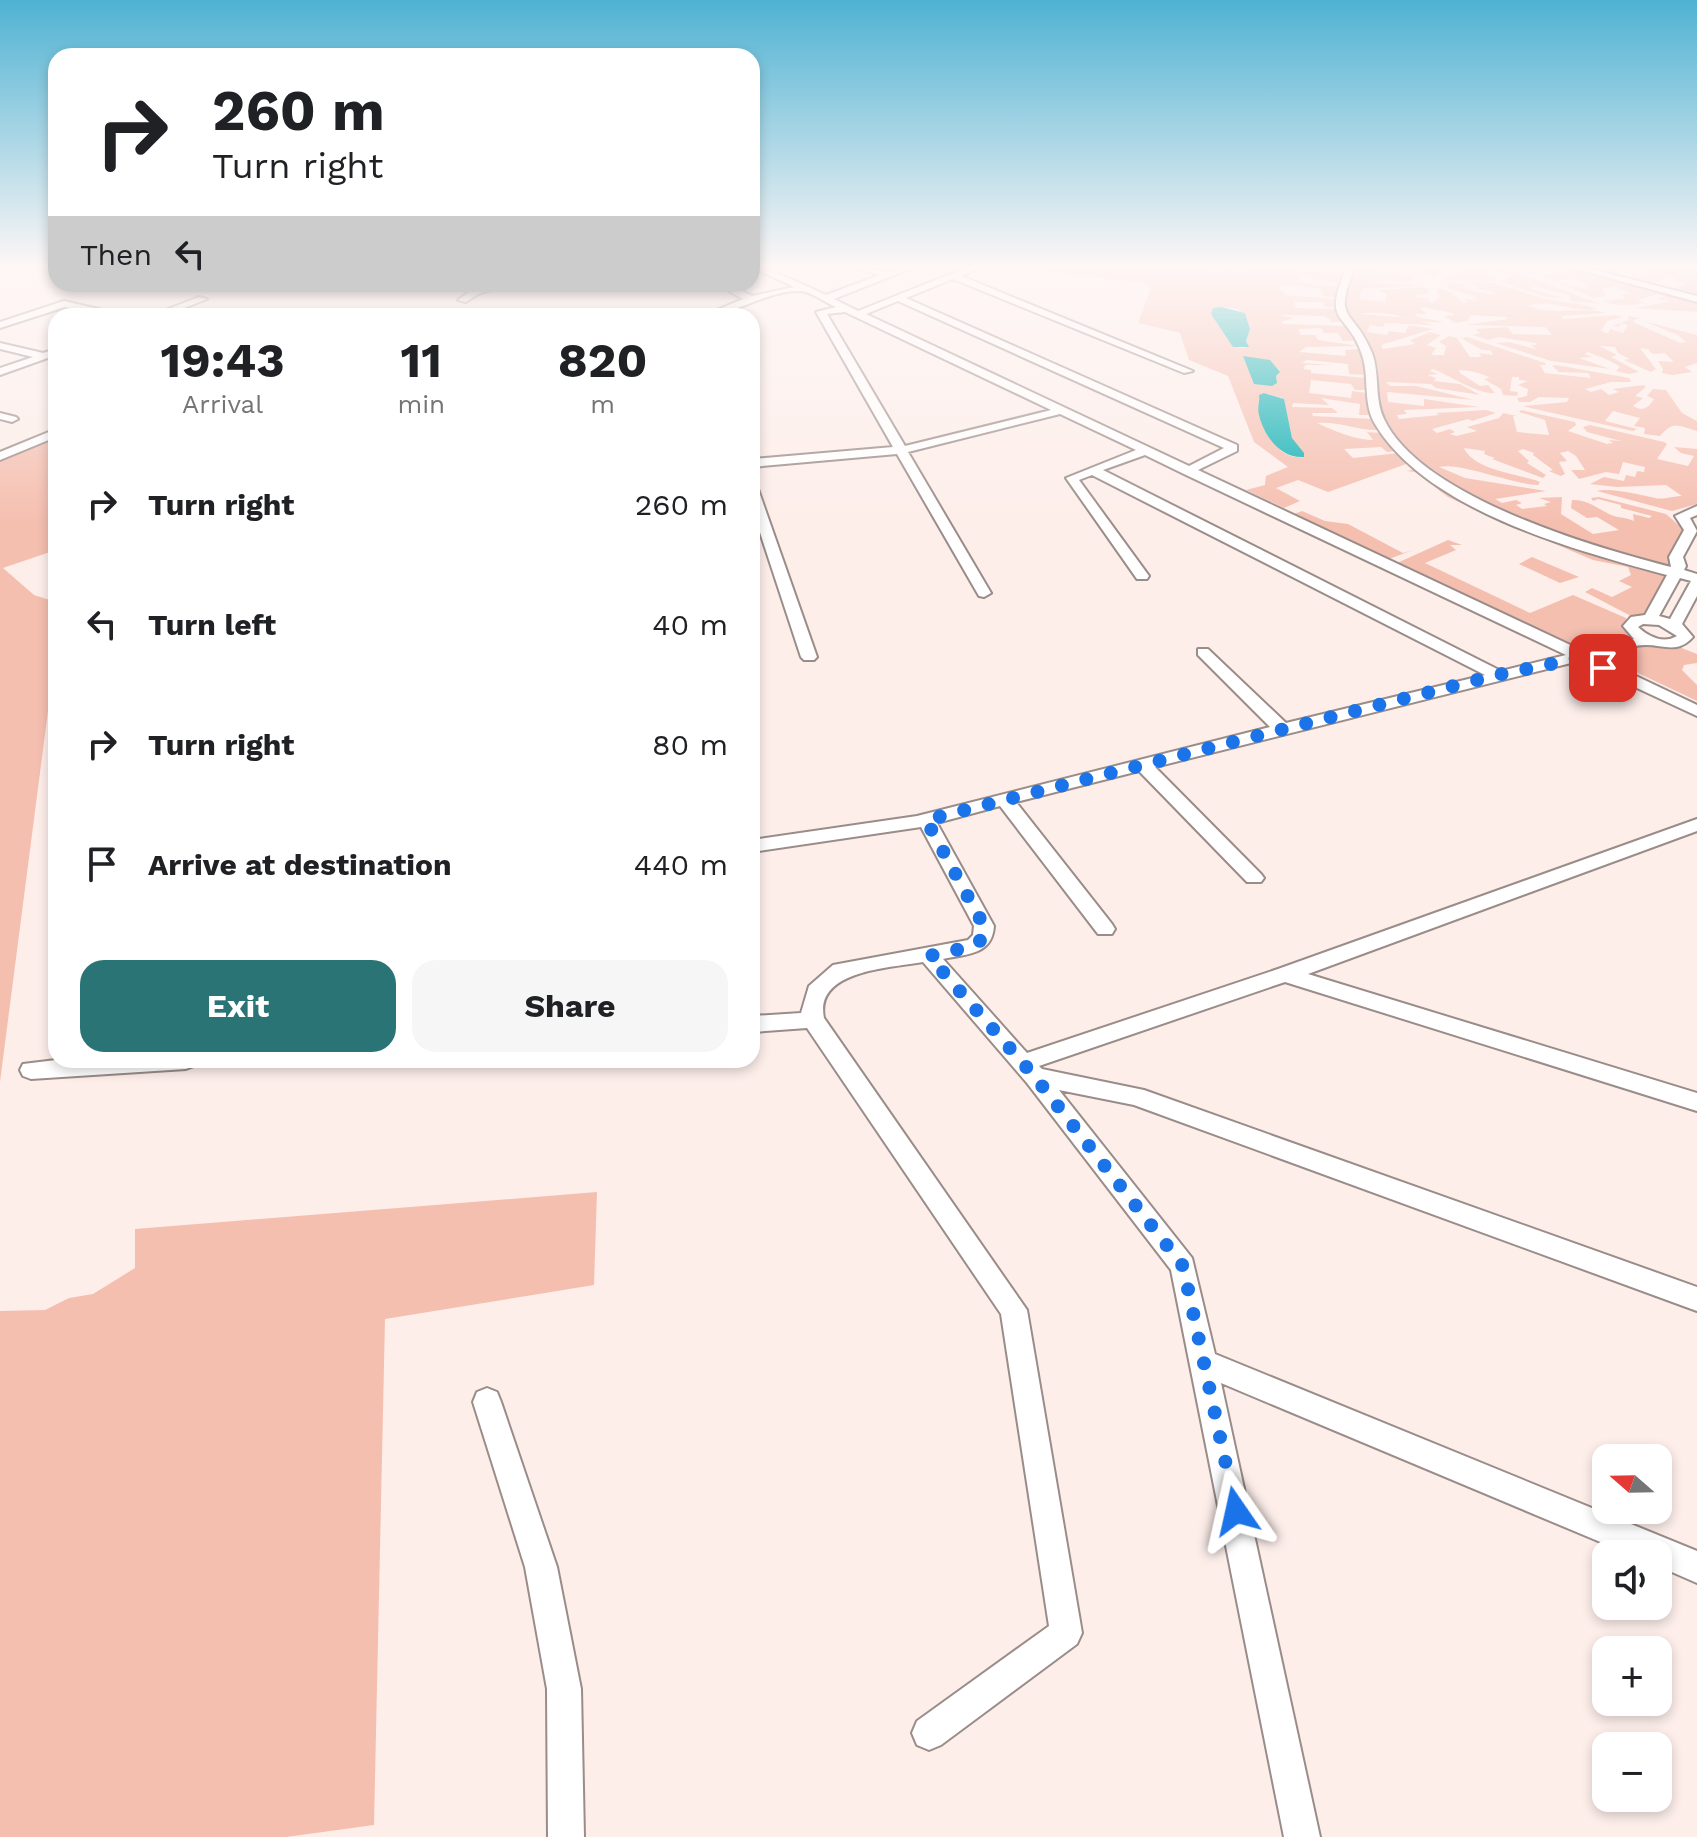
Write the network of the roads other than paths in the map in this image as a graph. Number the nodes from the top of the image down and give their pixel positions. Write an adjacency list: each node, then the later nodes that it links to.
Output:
1 (20, 351): 7 (street)
2 (844, 351): 13 (street)
3 (934, 351): 11 (street)
4 (1016, 351): 18 (street)
5 (1138, 351): 9 (street)
6 (1366, 351): 21 (street)
7 (48, 358)
8 (48, 359): 10 (street)
9 (1188, 371)
10 (0, 372)
11 (1059, 411): 13 (street); 14 (street)
12 (48, 436): 15 (street)
13 (902, 450): 16 (street); 24 (street)
14 (1144, 451): 17 (street); 18 (street)
15 (0, 456)
16 (760, 462)
17 (1093, 470): 22 (street); 31 (street)
18 (1188, 471): 30 (street)
19 (1697, 510): 21 (street)
20 (760, 513): 29 (street)
21 (1676, 573): 23 (street); 25 (street)
22 (1142, 576)
23 (1697, 581): 26 (street)
24 (984, 593)
25 (1650, 619): 26 (street); 27 (street)
26 (1674, 625): 27 (street)
27 (1647, 640): 30 (street)
28 (1203, 652): 33 (street)
29 (809, 657)
30 (1581, 658): 31 (street); 32 (street)
31 (1497, 675): 33 (street)
32 (1697, 711)
33 (1282, 729): 34 (street)
34 (1143, 765): 35 (street); 39 (street)
35 (1005, 801): 36 (street); 40 (street)
36 (926, 820): 38 (street); 41 (street)
37 (1697, 825): 42 (street)
38 (760, 845)
39 (1254, 878)
40 (1105, 929)
41 (929, 956): 43 (street); 47 (street)
42 (1285, 974): 47 (street); 48 (street)
43 (813, 1020): 44 (street); 53 (street)
44 (760, 1023)
45 (62, 1068): 46 (street)
46 (31, 1070)
47 (1029, 1070): 49 (street); 50 (street)
48 (1697, 1102)
49 (1697, 1299)
50 (1205, 1363): 52 (street); 55 (street)
51 (487, 1402): 54 (street)
52 (1697, 1567)
53 (929, 1733)
54 (566, 1837)
55 (1302, 1837)

